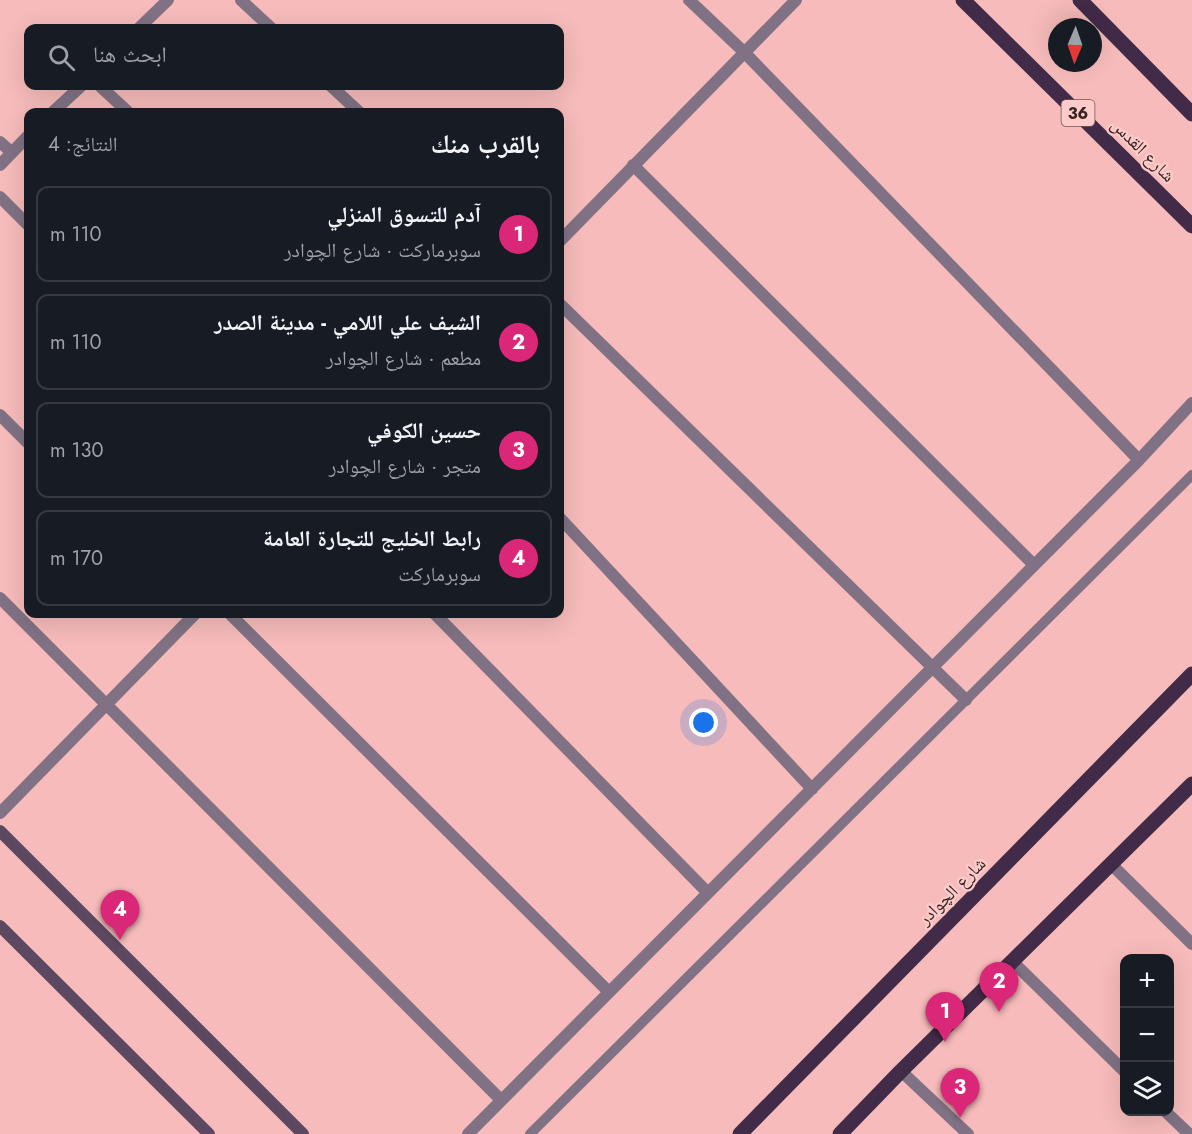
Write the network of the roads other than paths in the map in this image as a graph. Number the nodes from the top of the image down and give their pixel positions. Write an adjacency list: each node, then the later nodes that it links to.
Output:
1 (168, 0): 7 (street)
2 (242, 0): 8 (street)
3 (689, 0): 9 (street)
4 (796, 0): 9 (street)
5 (963, 0): 24 (main road, شارع القدس / 36)
6 (1080, 0): 16 (main road)
7 (144, 24)
8 (267, 24)
9 (744, 52): 21 (street); 30 (street)
10 (77, 90): 13 (street)
11 (104, 90): 14 (street)
12 (335, 90): 15 (street)
13 (57, 108)
14 (124, 108)
15 (355, 108)
16 (1192, 114)
17 (24, 140): 19 (street)
18 (0, 142): 19 (street)
19 (11, 152): 20 (street)
20 (0, 165)
21 (633, 165): 25 (street); 33 (street)
22 (0, 197): 23 (street)
23 (24, 221)
24 (1192, 226)
25 (564, 236)
26 (564, 308): 38 (street)
27 (1192, 403): 30 (street)
28 (0, 416): 29 (street)
29 (24, 439)
30 (1139, 460): 33 (street)
31 (1192, 475): 40 (lane)
32 (564, 522): 43 (street)
33 (1034, 565): 38 (street)
34 (0, 598): 41 (street)
35 (191, 618): 41 (street)
36 (234, 618): 51 (street)
37 (439, 618): 47 (street)
38 (933, 668): 40 (street); 43 (street)
39 (1192, 674): 60 (main road, شارع الچوادر)
40 (966, 699): 59 (lane)
41 (106, 704): 44 (street); 54 (street)
42 (1192, 784): 46 (main road)
43 (812, 789): 47 (street)
44 (0, 813)
45 (0, 831): 57 (street)
46 (1111, 864): 49 (street); 50 (main road)
47 (708, 893): 51 (street)
48 (0, 926): 56 (street)
49 (1192, 944)
50 (1012, 961): 52 (street); 53 (main road)
51 (609, 992): 54 (street)
52 (1120, 1066)
53 (901, 1071): 61 (main road); 62 (street)
54 (501, 1100): 58 (street)
55 (1170, 1116): 63 (street)
56 (208, 1134)
57 (303, 1134)
58 (468, 1134)
59 (530, 1134)
60 (740, 1134)
61 (840, 1134)
62 (968, 1134)
63 (1189, 1134)

